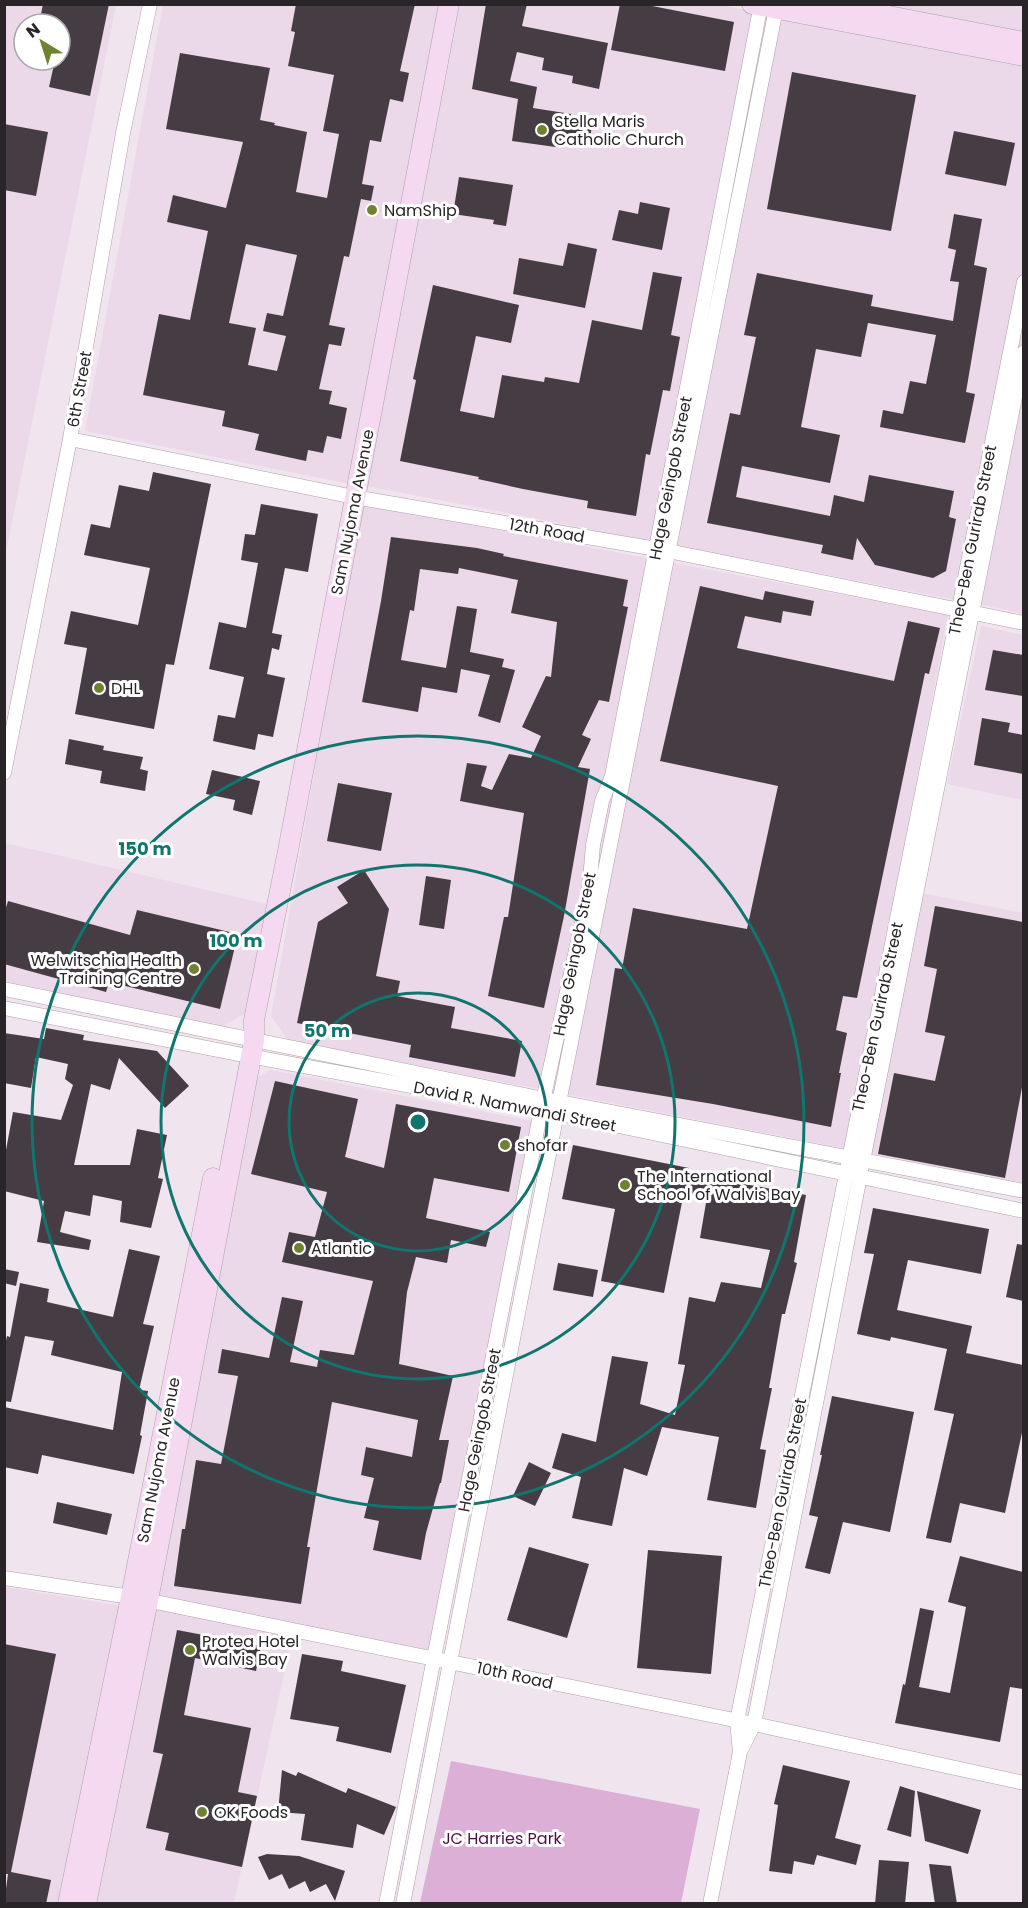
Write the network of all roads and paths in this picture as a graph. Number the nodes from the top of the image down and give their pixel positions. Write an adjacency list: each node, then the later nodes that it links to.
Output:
1 (150, 4): 9 (street, 6th Street)
2 (449, 4): 10 (main road, Sam Nujoma Avenue)
3 (826, 4): 5 (main road)
4 (766, 6): 6 (main road); 11 (street, Hage Geingob Street)
5 (1023, 42)
6 (1023, 56)
7 (1023, 282): 12 (street, Theo-Ben Gurirab Street)
8 (1023, 352): 12 (street, Theo-Ben Gurirab Street)
9 (70, 439): 10 (street, 12th Road); 14 (street, 6th Street)
10 (354, 497): 11 (street, 12th Road); 17 (main road, Sam Nujoma Avenue)
11 (662, 550): 12 (street, 12th Road); 18 (street, Hage Geingob Street); 19 (street, Hage Geingob Street)
12 (964, 609): 13 (street, 12th Road); 20 (street, Theo-Ben Gurirab Street); 21 (street, Theo-Ben Gurirab Street)
13 (1023, 622)
14 (4, 773)
15 (4, 989): 17 (street, David R. Namwandi Street)
16 (4, 1008): 17 (street, David R. Namwandi Street)
17 (246, 1048): 18 (street, David R. Namwandi Street); 26 (main road, Sam Nujoma Avenue)
18 (543, 1105): 19 (street, David R. Namwandi Street); 27 (street, Hage Geingob Street)
19 (558, 1108): 20 (street, David R. Namwandi Street); 22 (street, David R. Namwandi Street); 28 (street, Hage Geingob Street)
20 (848, 1158): 21 (street, David R. Namwandi Street); 22 (street, Theo-Ben Gurirab Street)
21 (863, 1161): 22 (street, Theo-Ben Gurirab Street); 23 (street, David R. Namwandi Street)
22 (853, 1175): 24 (street, David R. Namwandi Street); 29 (street, Theo-Ben Gurirab Street); 30 (street, Theo-Ben Gurirab Street)
23 (1023, 1191)
24 (1023, 1210)
25 (4, 1578): 26 (street, 10th Road)
26 (140, 1598): 27 (street, 10th Road); 33 (main road, Sam Nujoma Avenue); 34 (main road, Sam Nujoma Avenue)
27 (434, 1659): 28 (street, 10th Road); 35 (street, Hage Geingob Street)
28 (451, 1662): 29 (street, 10th Road); 36 (street, Hage Geingob Street)
29 (737, 1721): 30 (street, 10th Road); 31 (street, Theo-Ben Gurirab Street)
30 (754, 1724): 31 (street, Theo-Ben Gurirab Street); 32 (street, 10th Road)
31 (740, 1752): 37 (street, Theo-Ben Gurirab Street)
32 (1023, 1783)
33 (69, 1904)
34 (86, 1904)
35 (387, 1904)
36 (403, 1904)
37 (710, 1904)

